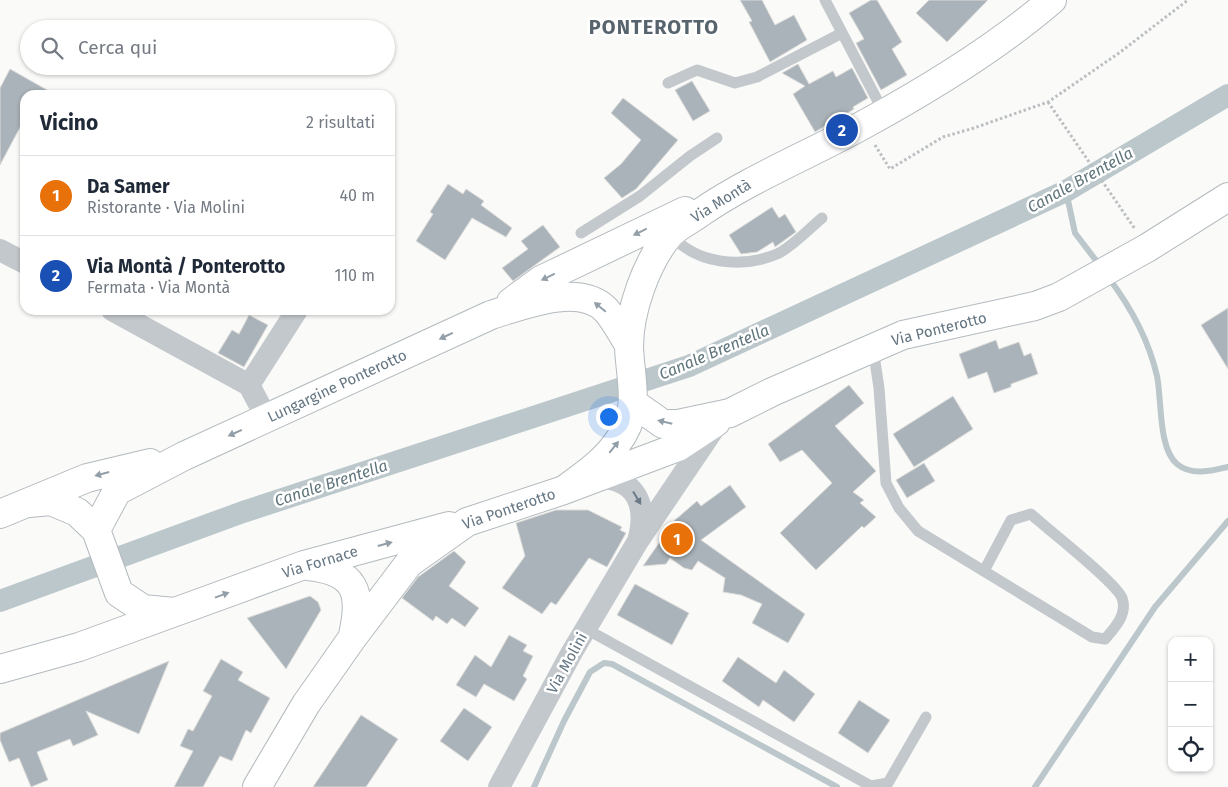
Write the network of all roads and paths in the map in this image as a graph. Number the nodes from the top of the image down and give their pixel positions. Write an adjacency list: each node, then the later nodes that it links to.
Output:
1 (825, 0): 4 (lane)
2 (1052, 0): 7 (main road, Via Montà)
3 (1188, 0): 6 (path)
4 (842, 33): 5 (lane); 7 (lane)
5 (668, 83)
6 (1048, 102): 9 (path); 15 (path)
7 (884, 113): 10 (main road, Via Montà)
8 (717, 138): 13 (lane)
9 (873, 142)
10 (732, 191): 14 (main road, Via Montà); 20 (main road, Lungargine Ponterotto, one-way to 20)
11 (1228, 197): 15 (main road, Via Ponterotto)
12 (822, 218): 14 (lane)
13 (580, 234)
14 (670, 234): 21 (main road, Via Montà)
15 (1138, 246): 22 (main road, Via Ponterotto)
16 (0, 250): 17 (street)
17 (20, 260)
18 (121, 315): 23 (street)
19 (294, 315): 23 (street)
20 (491, 316): 21 (main road, Lungargine Ponterotto, one-way to 20); 26 (main road, Lungargine Ponterotto, one-way to 26)
21 (629, 348): 24 (main road, Via Ponterotto)
22 (873, 348): 25 (main road, Via Ponterotto); 36 (lane)
23 (250, 385): 26 (street)
24 (633, 401): 25 (main road, Via Ponterotto, one-way to 24); 29 (main road, Via Ponterotto, one-way to 24)
25 (725, 416): 28 (main road, Via Ponterotto); 34 (street, Via Molini)
26 (267, 419): 27 (main road, Lungargine Ponterotto, one-way to 27)
27 (184, 456): 30 (main road, Lungargine Ponterotto, one-way to 30); 33 (main road, Lungargine Ponterotto)
28 (596, 478): 29 (main road, Via Ponterotto); 34 (street, Via Molini, one-way to 34)
29 (564, 490): 32 (main road, Via Ponterotto)
30 (29, 503): 31 (main road, Lungargine Ponterotto); 33 (main road, Lungargine Ponterotto)
31 (0, 514)
32 (467, 522): 35 (main road, Via Fornace, one-way to 32); 40 (main road, Via Ponterotto)
33 (97, 534): 37 (main road)
34 (638, 541): 39 (street, Via Molini)
35 (304, 565): 38 (main road, Via Fornace, one-way to 35); 40 (main road, Via Ponterotto)
36 (984, 571): 36 (lane)
37 (118, 589): 38 (main road, Via Fornace); 41 (main road, Via Fornace)
38 (176, 612): 41 (main road, Via Fornace)
39 (586, 629): 43 (lane); 45 (street, Via Molini)
40 (352, 637): 44 (main road, Via Ponterotto)
41 (79, 646): 42 (main road, Via Fornace)
42 (0, 669)
43 (926, 717)
44 (257, 787)
45 (499, 787)

